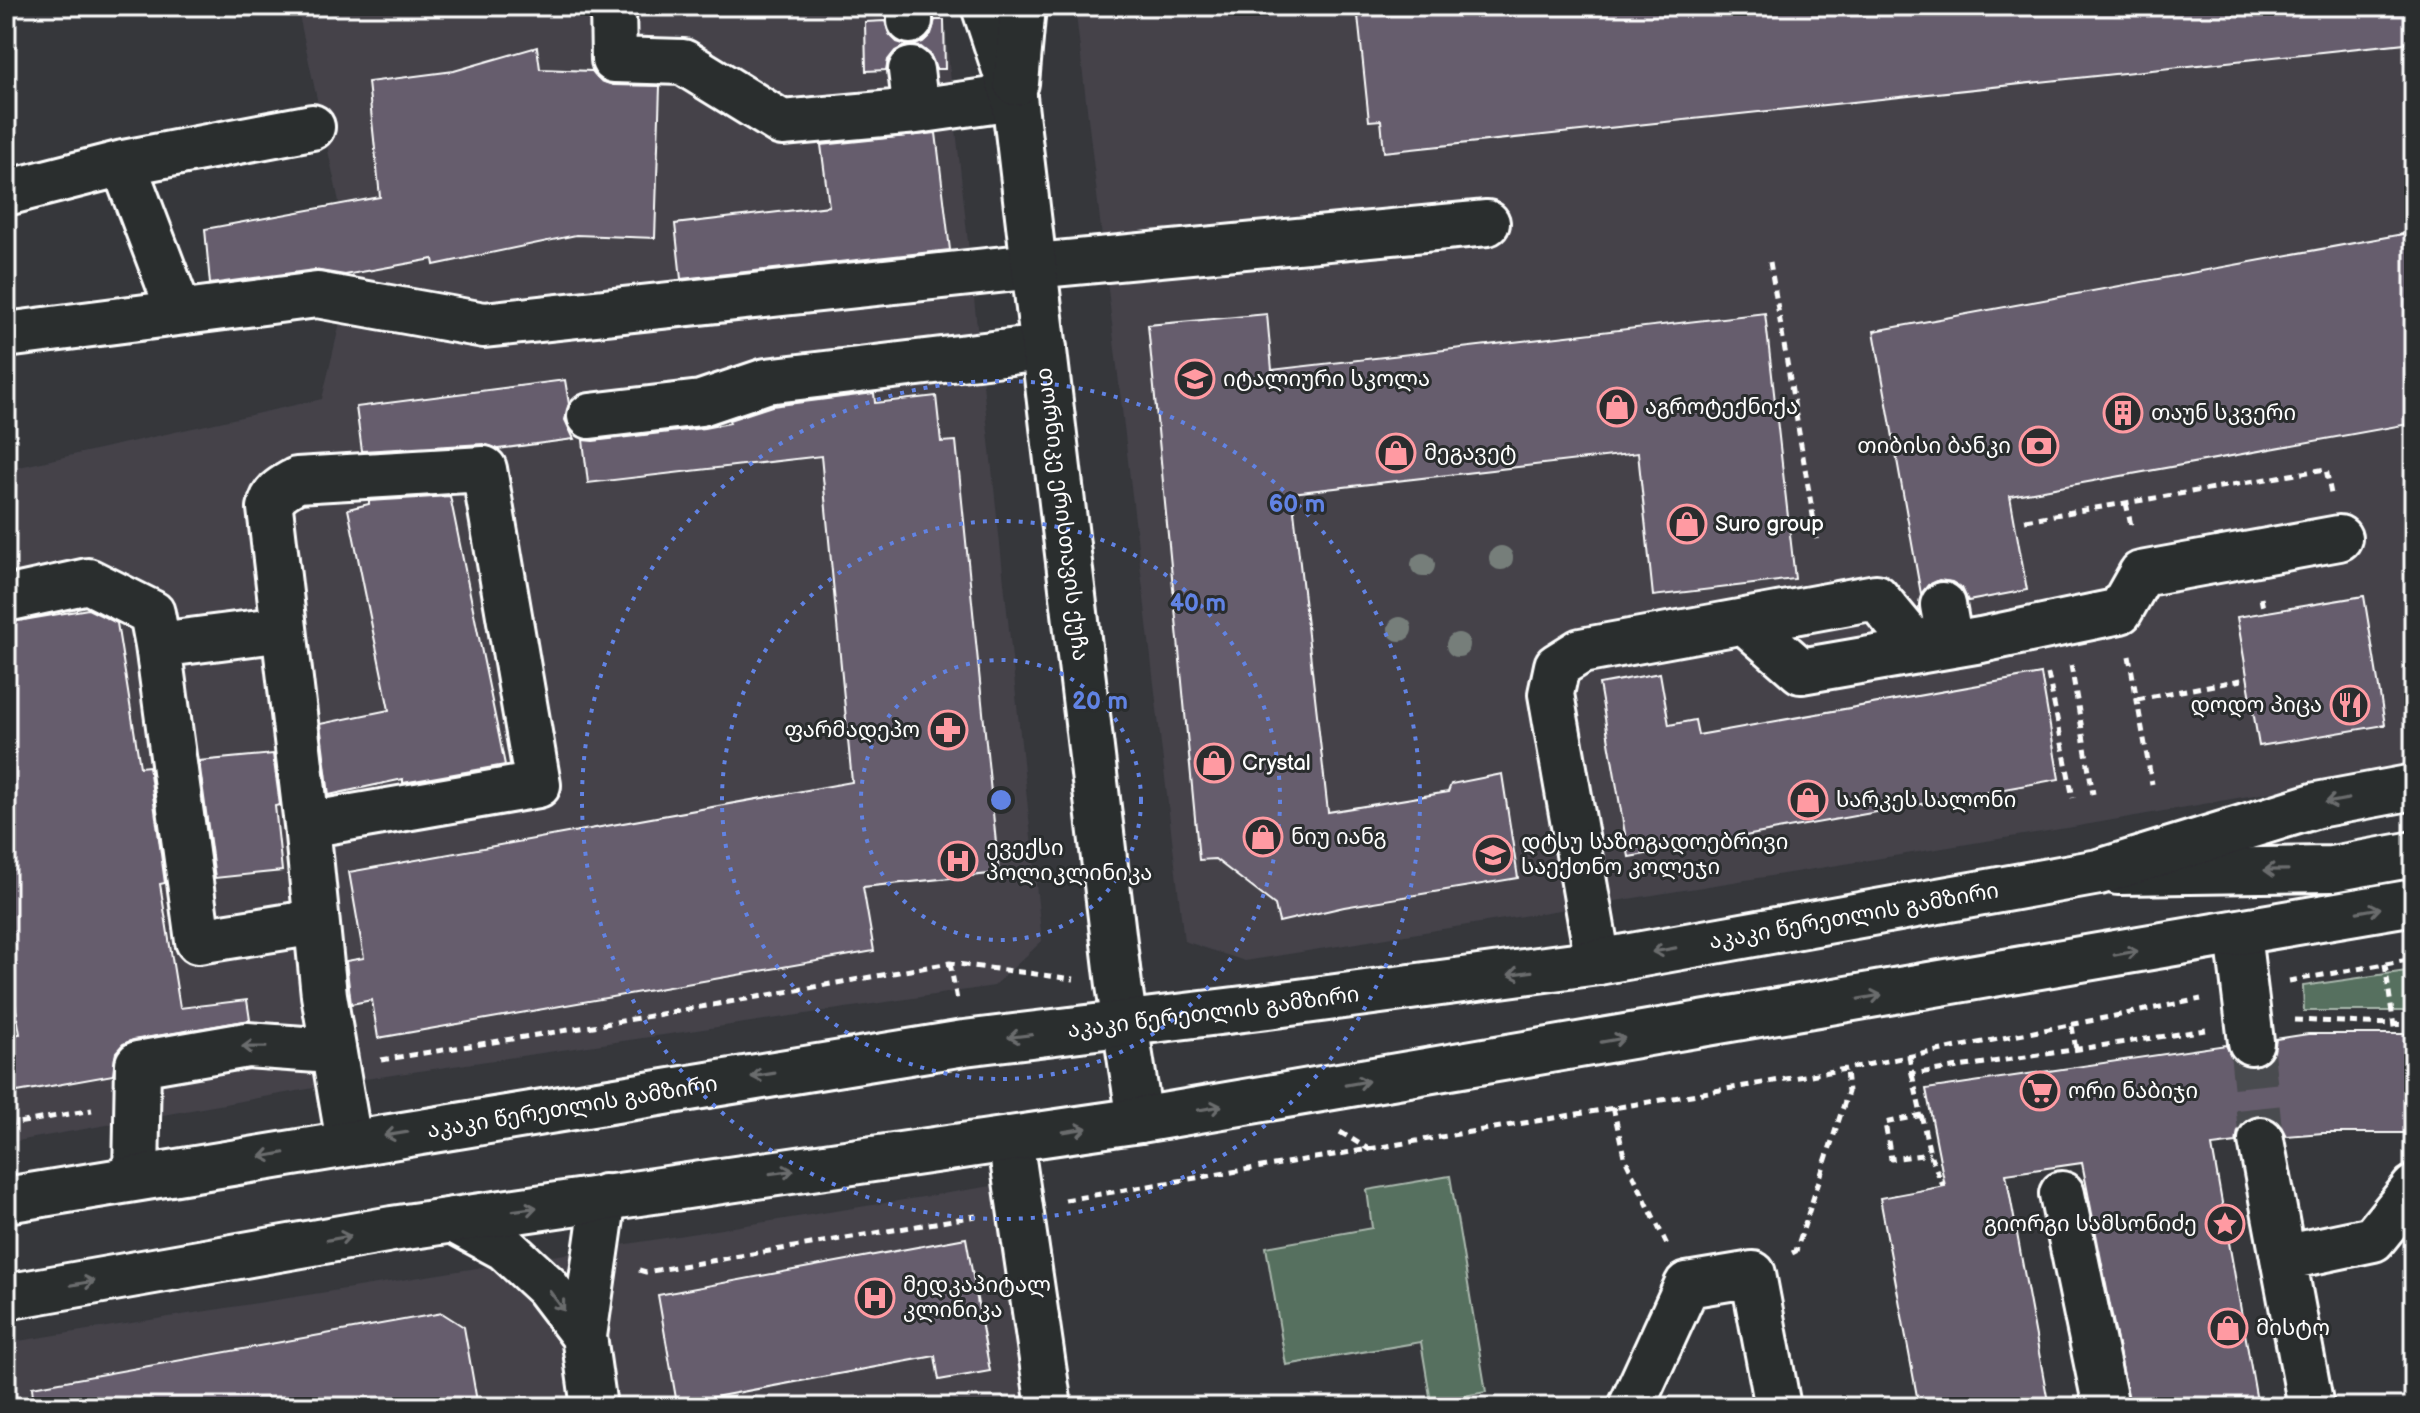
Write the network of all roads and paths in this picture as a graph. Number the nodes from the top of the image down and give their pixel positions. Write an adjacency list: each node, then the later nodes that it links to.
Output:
1 (613, 6): 4 (main road)
2 (984, 6): 4 (main road, თორნიკე ერისთავის ქუჩა)
3 (1023, 6): 4 (main road, თორნიკე ერისთავის ქუჩა)
4 (1014, 97): 10 (main road, თორნიკე ერისთავის ქუჩა)
5 (312, 127): 6 (main road)
6 (123, 163): 7 (main road); 11 (main road)
7 (6, 193)
8 (1487, 223): 10 (main road)
9 (1770, 262): 18 (path)
10 (1034, 266): 11 (main road); 13 (main road, თორნიკე ერისთავის ქუჩა)
11 (179, 311): 12 (main road)
12 (6, 335)
13 (1044, 348): 14 (main road); 44 (main road, თორნიკე ერისთავის ქუჩა)
14 (590, 416)
15 (2326, 469): 16 (path)
16 (2025, 520)
17 (2339, 538): 20 (main road)
18 (1817, 539)
19 (6, 599): 25 (main road)
20 (2120, 611): 22 (main road); 28 (path)
21 (1745, 622): 24 (main road); 24 (main road); 40 (main road)
22 (2065, 624): 24 (main road); 31 (path)
23 (284, 629): 25 (main road); 33 (main road); 33 (main road)
24 (1938, 633)
25 (158, 645): 37 (main road)
26 (2046, 666): 32 (path)
27 (2247, 679): 28 (path)
28 (2137, 699): 29 (path)
29 (2152, 784)
30 (2414, 787): 35 (main road, აკაკი წერეთლის გამზირი, one-way to 35)
31 (2093, 794)
32 (2073, 798)
33 (307, 825): 37 (main road)
34 (2414, 854): 35 (main road, one-way to 35)
35 (2099, 872): 40 (main road, აკაკი წერეთლის გამზირი, one-way to 40)
36 (2414, 902): 38 (main road, one-way to 36)
37 (316, 922): 52 (main road)
38 (2238, 934): 43 (main road); 58 (main road, one-way to 38)
39 (2414, 959): 42 (path)
40 (1598, 962): 44 (main road, აკაკი წერეთლის გამზირი, one-way to 44)
41 (950, 963): 52 (path)
42 (2385, 964): 43 (path); 45 (path)
43 (2244, 990): 47 (path); 48 (main road)
44 (1125, 1023): 58 (main road, თორნიკე ერისთავის ქუჩა); 62 (main road, აკაკი წერეთლის გამზირი, one-way to 62)
45 (2393, 1025): 46 (path); 48 (path); 49 (path)
46 (2414, 1025)
47 (2072, 1026): 50 (path); 51 (path)
48 (2249, 1030): 50 (path)
49 (2395, 1034)
50 (2076, 1050): 54 (path)
51 (1909, 1056): 53 (path); 54 (path)
52 (334, 1059): 55 (main road, one-way to 55); 62 (main road)
53 (1846, 1069): 56 (path); 74 (path)
54 (1912, 1074): 57 (path)
55 (136, 1103): 59 (path); 64 (main road)
56 (1613, 1107): 70 (path); 75 (path)
57 (1922, 1115): 63 (path); 63 (path)
58 (1140, 1120): 60 (main road, one-way to 58)
59 (6, 1125)
60 (1010, 1139): 68 (main road, one-way to 60); 70 (main road)
61 (2261, 1140): 72 (main road)
62 (349, 1142): 64 (main road, აკაკი წერეთლის გამზირი, one-way to 64)
63 (1930, 1154): 65 (path)
64 (136, 1178): 69 (main road, აკაკი წერეთლის გამზირი)
65 (1943, 1186)
66 (2414, 1188): 72 (main road)
67 (2062, 1194): 82 (main road)
68 (604, 1197): 71 (main road, one-way to 68); 77 (main road)
69 (6, 1200)
70 (1000, 1212): 73 (path); 79 (main road)
71 (453, 1220): 76 (main road, one-way to 71); 77 (main road, one-way to 77)
72 (2283, 1258): 83 (main road)
73 (646, 1272)
74 (1753, 1274): 75 (main road); 81 (main road)
75 (1687, 1285): 80 (main road)
76 (6, 1297)
77 (584, 1336): 78 (main road)
78 (594, 1407)
79 (1049, 1407)
80 (1631, 1407)
81 (1778, 1407)
82 (2106, 1407)
83 (2311, 1407)

